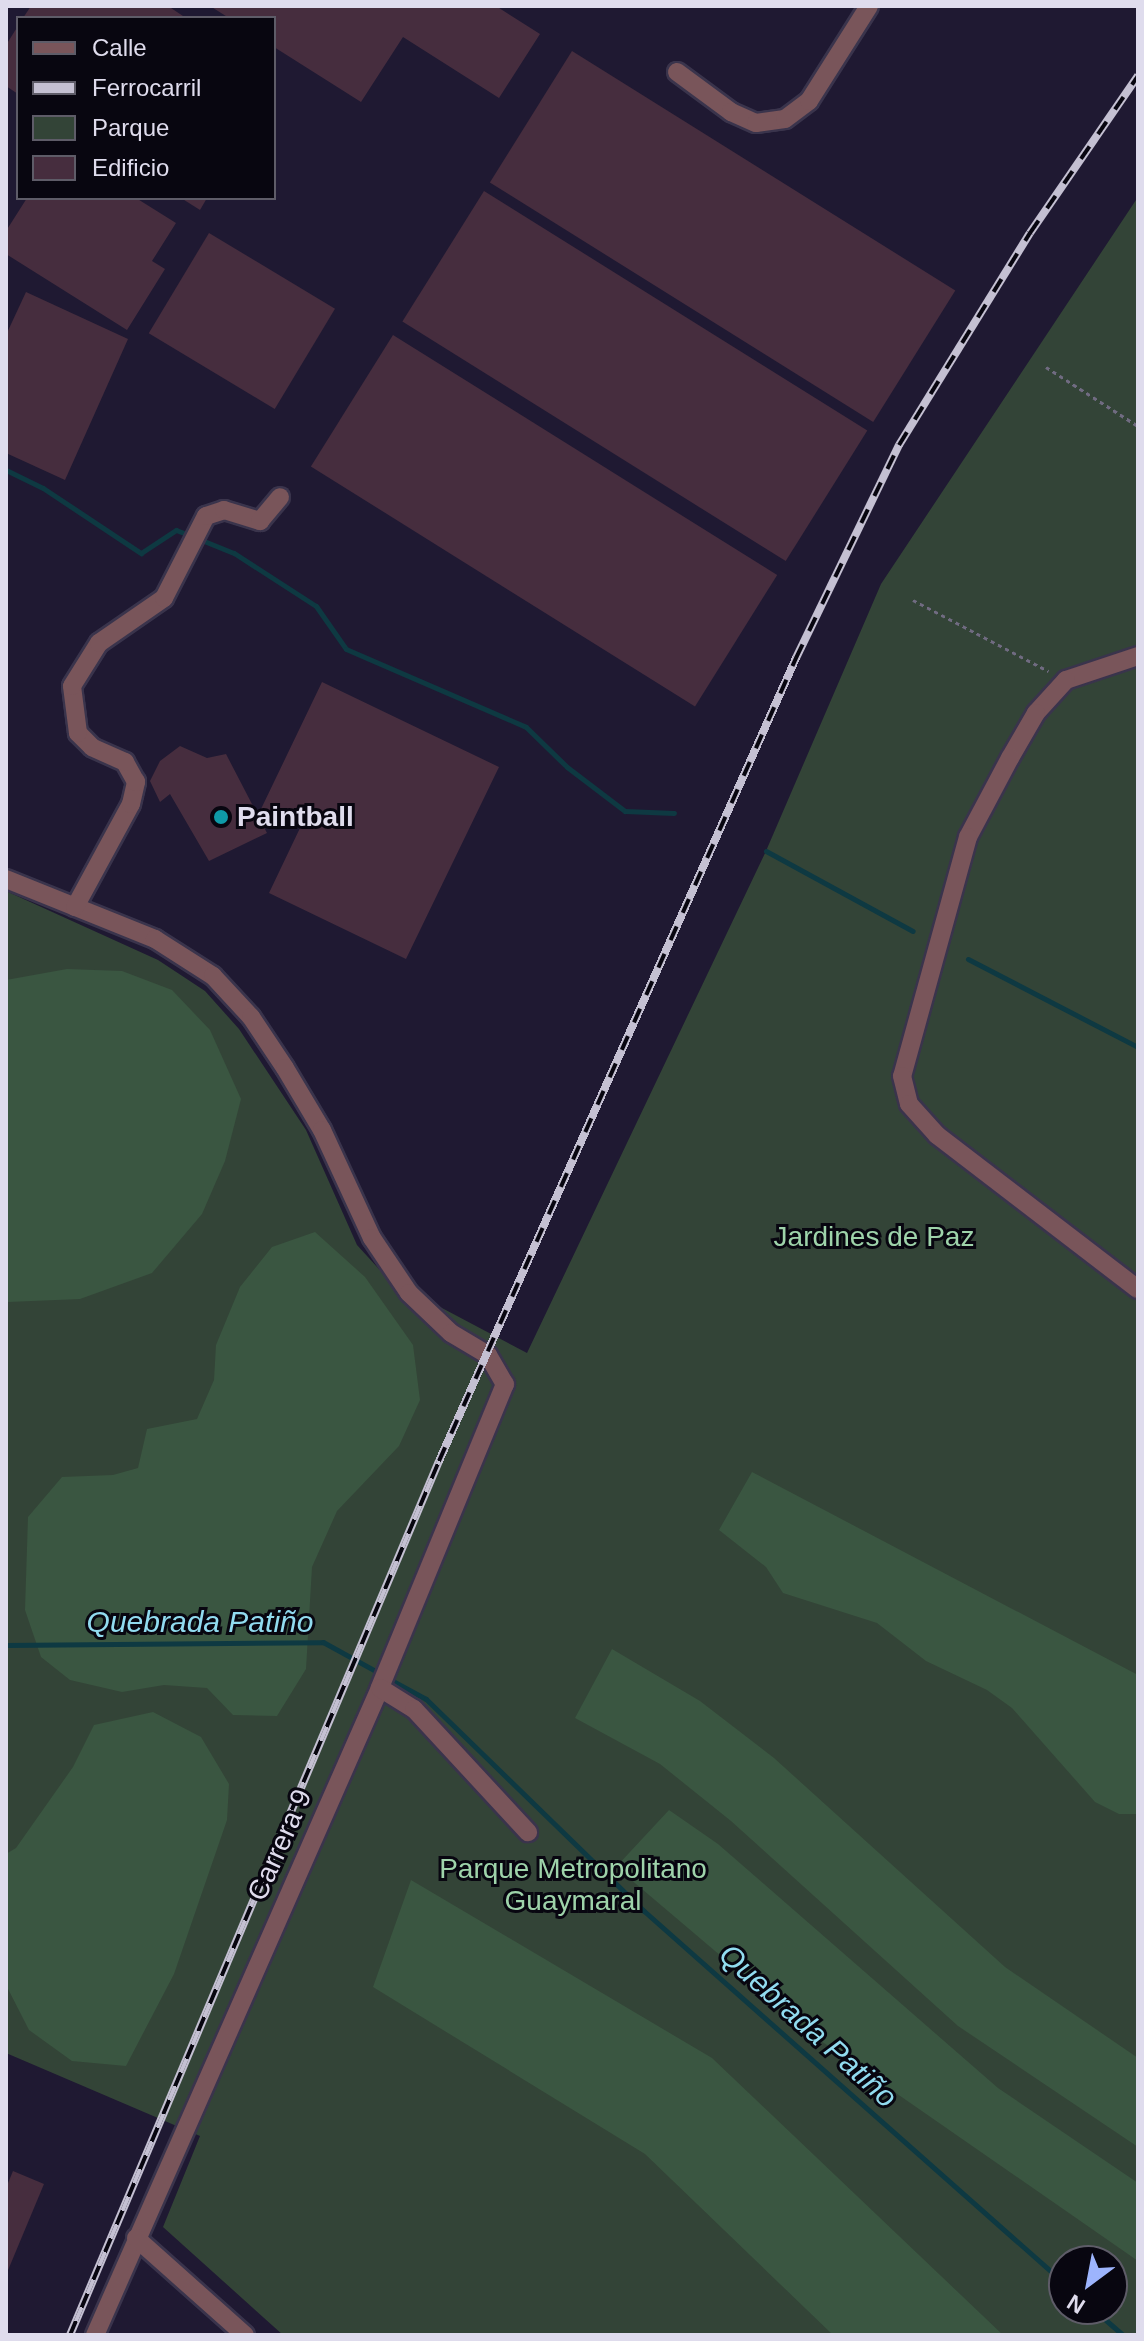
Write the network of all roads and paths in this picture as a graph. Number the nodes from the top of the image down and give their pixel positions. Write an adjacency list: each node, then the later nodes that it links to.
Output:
1 (869, 6): 2 (street)
2 (677, 72)
3 (1046, 367): 4 (path)
4 (1138, 426)
5 (280, 497): 10 (street)
6 (913, 600): 8 (path)
7 (1138, 656): 8 (street)
8 (1066, 680): 11 (street)
9 (6, 879): 10 (street)
10 (75, 907): 12 (street, Carrera 9)
11 (1138, 1289)
12 (380, 1688): 13 (street); 14 (street, Carrera 9)
13 (528, 1832)
14 (136, 2238): 15 (street, Carrera 9); 16 (street)
15 (95, 2335)
16 (245, 2335)

